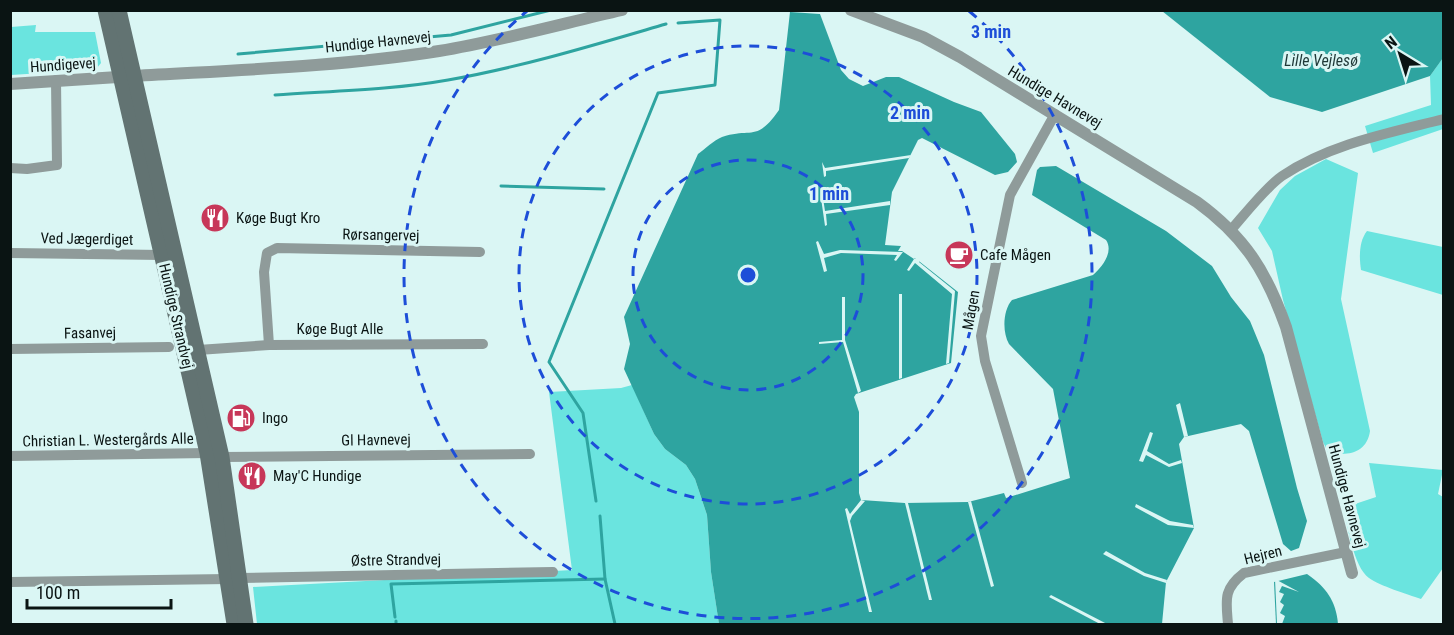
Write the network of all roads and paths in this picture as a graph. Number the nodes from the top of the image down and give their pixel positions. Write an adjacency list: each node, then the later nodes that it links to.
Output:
1 (105, 10): 5 (main road, Hundige Strandvej)
2 (119, 10): 5 (main road, Hundige Strandvej)
3 (622, 10): 5 (street, Hundige Havnevej)
4 (851, 10): 8 (street, Hundige Havnevej)
5 (126, 76): 6 (street, Hundigevej); 14 (main road, Hundige Strandvej); 19 (main road, Hundige Strandvej)
6 (56, 80): 7 (street, Hundigevej); 10 (street)
7 (10, 84)
8 (1055, 114): 11 (street, Hundige Havnevej); 23 (street, Mågen)
9 (1443, 119): 11 (street)
10 (10, 168)
11 (1231, 230): 24 (street, Hundige Havnevej)
12 (480, 252): 16 (street, Rørsangervej)
13 (10, 253): 14 (street, Ved Jægerdiget)
14 (162, 255): 21 (main road, Hundige Strandvej)
15 (483, 344): 16 (street, Køge Bugt Alle)
16 (269, 345): 19 (street, Køge Bugt Alle)
17 (169, 347): 18 (street, Fasanvej)
18 (10, 349)
19 (198, 351): 21 (main road, Hundige Strandvej)
20 (530, 454): 21 (street, Gl Havnevej)
21 (214, 455): 22 (street, Christian L. Westergårds Alle); 27 (main road, Hundige Strandvej)
22 (10, 456)
23 (1022, 483)
24 (1346, 552): 26 (street, Hundige Havnevej); 31 (street, Hejren)
25 (553, 572): 27 (street, Østre Strandvej)
26 (1352, 573)
27 (234, 579): 28 (street, Østre Strandvej); 29 (main road, Hundige Strandvej); 30 (main road, Hundige Strandvej)
28 (10, 582)
29 (234, 624)
30 (246, 624)
31 (1228, 624)

